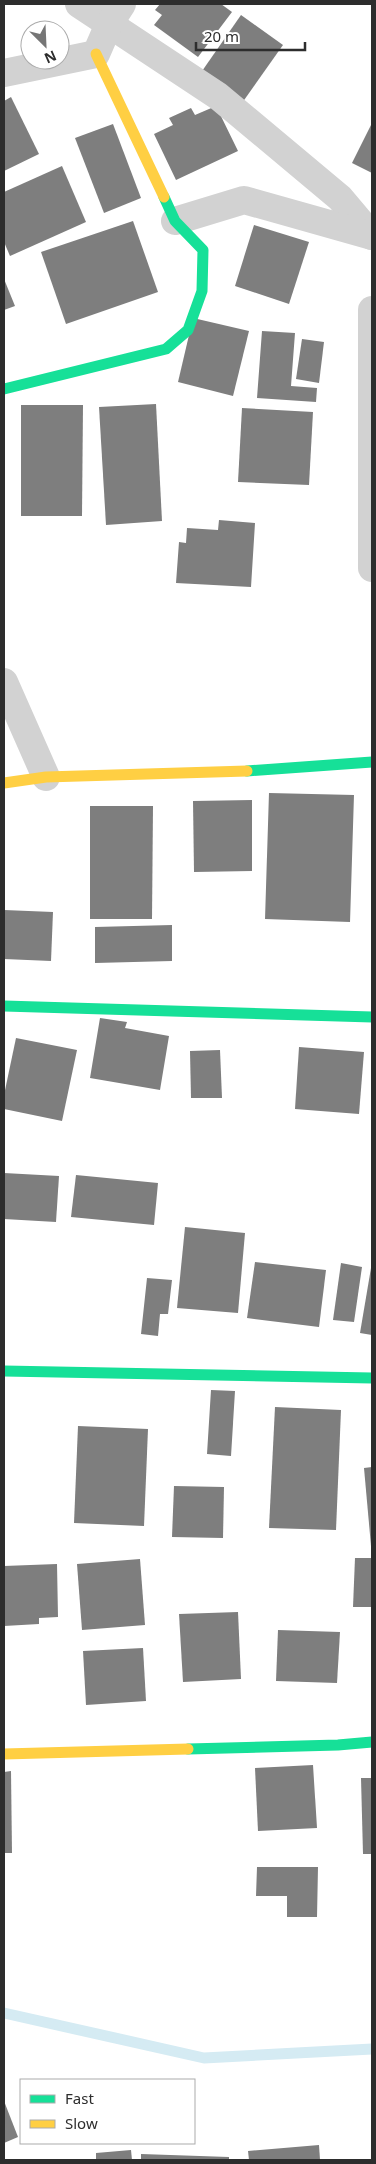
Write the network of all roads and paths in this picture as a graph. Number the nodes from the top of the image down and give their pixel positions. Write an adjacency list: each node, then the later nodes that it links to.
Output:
1 (79, 4): 2 (street)
2 (116, 14): 3 (street); 6 (street)
3 (96, 54): 4 (street); 5 (street)
4 (4, 73)
5 (175, 221): 6 (street); 8 (street)
6 (372, 236)
7 (372, 310): 9 (street)
8 (4, 389)
9 (372, 458): 10 (street)
10 (372, 568)
11 (4, 682): 13 (street)
12 (372, 762): 13 (street)
13 (46, 777): 14 (street)
14 (4, 783)
15 (4, 1006): 16 (street)
16 (372, 1017)
17 (4, 1371): 18 (street)
18 (372, 1378)
19 (372, 1742): 20 (street)
20 (4, 1754)

